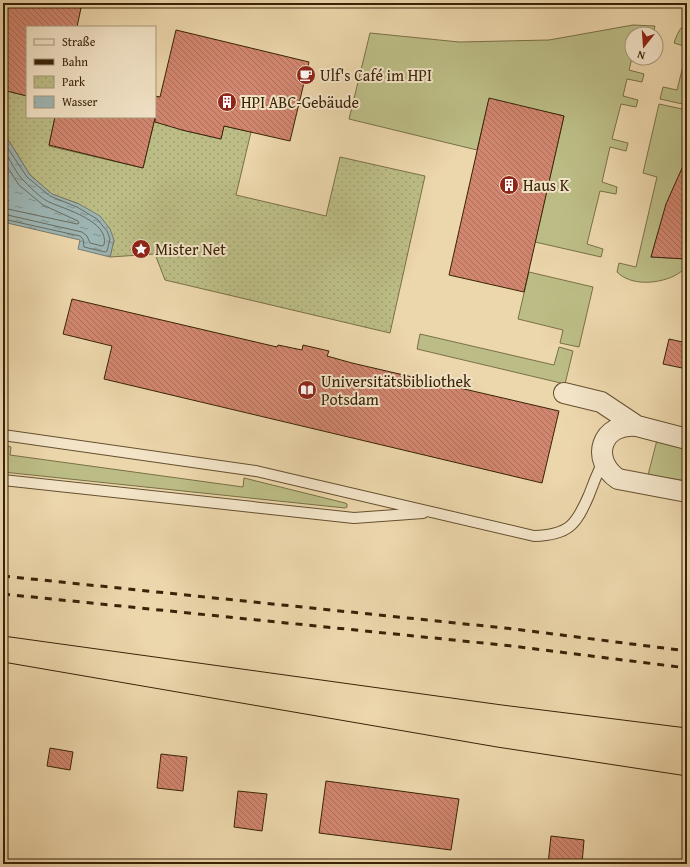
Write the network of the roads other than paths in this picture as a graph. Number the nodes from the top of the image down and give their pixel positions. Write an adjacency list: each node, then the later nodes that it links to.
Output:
1 (564, 393): 2 (street)
2 (637, 426): 4 (street); 5 (street)
3 (3, 435): 8 (lane)
4 (687, 439)
5 (603, 461): 7 (street); 8 (lane)
6 (3, 480): 8 (lane)
7 (687, 492)
8 (434, 513)

